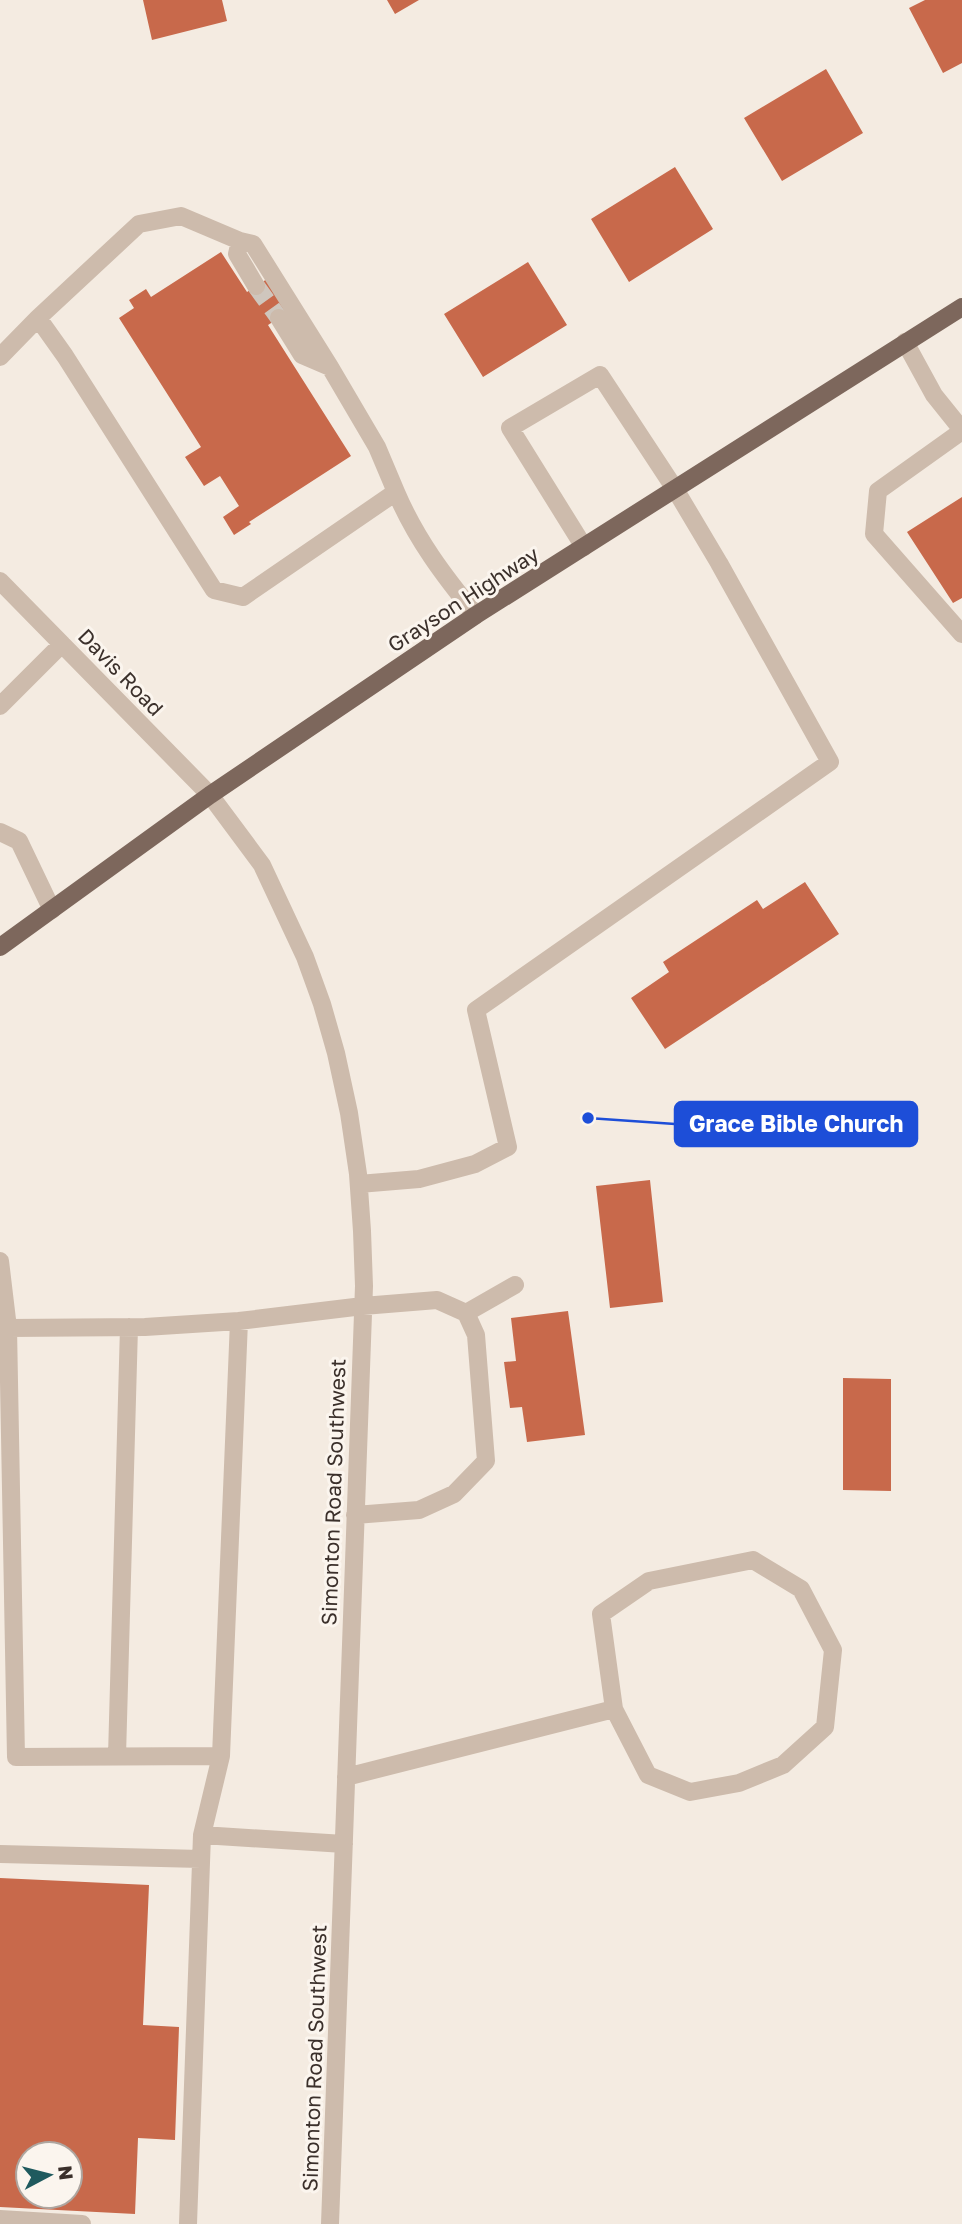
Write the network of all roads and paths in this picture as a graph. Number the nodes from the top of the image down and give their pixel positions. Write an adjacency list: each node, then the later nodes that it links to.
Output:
1 (240, 241): 2 (street); 4 (street); 8 (street)
2 (256, 286)
3 (962, 307): 6 (main road, Grayson Highway)
4 (38, 318): 7 (street); 11 (street)
5 (279, 318): 8 (street)
6 (905, 342): 9 (street); 10 (main road, Grayson Highway)
7 (0, 357)
8 (330, 368): 11 (street)
9 (962, 431): 15 (street)
10 (675, 489): 12 (main road, Grayson Highway); 12 (street); 22 (street)
11 (396, 492): 14 (street)
12 (584, 547): 14 (main road, Grayson Highway)
13 (0, 581): 16 (street, Davis Road)
14 (476, 615): 18 (main road, Grayson Highway)
15 (962, 634)
16 (62, 644): 17 (street); 18 (street, Davis Road)
17 (0, 706)
18 (210, 794): 20 (main road, Grayson Highway); 22 (street, Simonton Road Southwest)
19 (0, 832): 20 (street)
20 (52, 909): 21 (main road, Grayson Highway)
21 (0, 947)
22 (359, 1184): 25 (street, Simonton Road Southwest)
23 (0, 1261): 29 (street)
24 (515, 1285): 26 (street)
25 (363, 1306): 26 (street); 27 (street); 30 (street, Simonton Road Southwest)
26 (466, 1313): 30 (street)
27 (239, 1321): 28 (street); 33 (street)
28 (129, 1327): 29 (street); 32 (street)
29 (8, 1328): 32 (street)
30 (355, 1515): 34 (street, Simonton Road Southwest)
31 (614, 1709): 31 (street); 34 (street)
32 (117, 1756): 33 (street)
33 (221, 1756): 35 (street)
34 (346, 1777): 36 (street, Simonton Road Southwest)
35 (202, 1835): 36 (street); 38 (street)
36 (344, 1844): 42 (street, Simonton Road Southwest)
37 (0, 1854): 38 (street)
38 (201, 1859): 41 (street)
39 (0, 2219): 40 (street)
40 (82, 2224)
41 (188, 2224)
42 (330, 2224)

